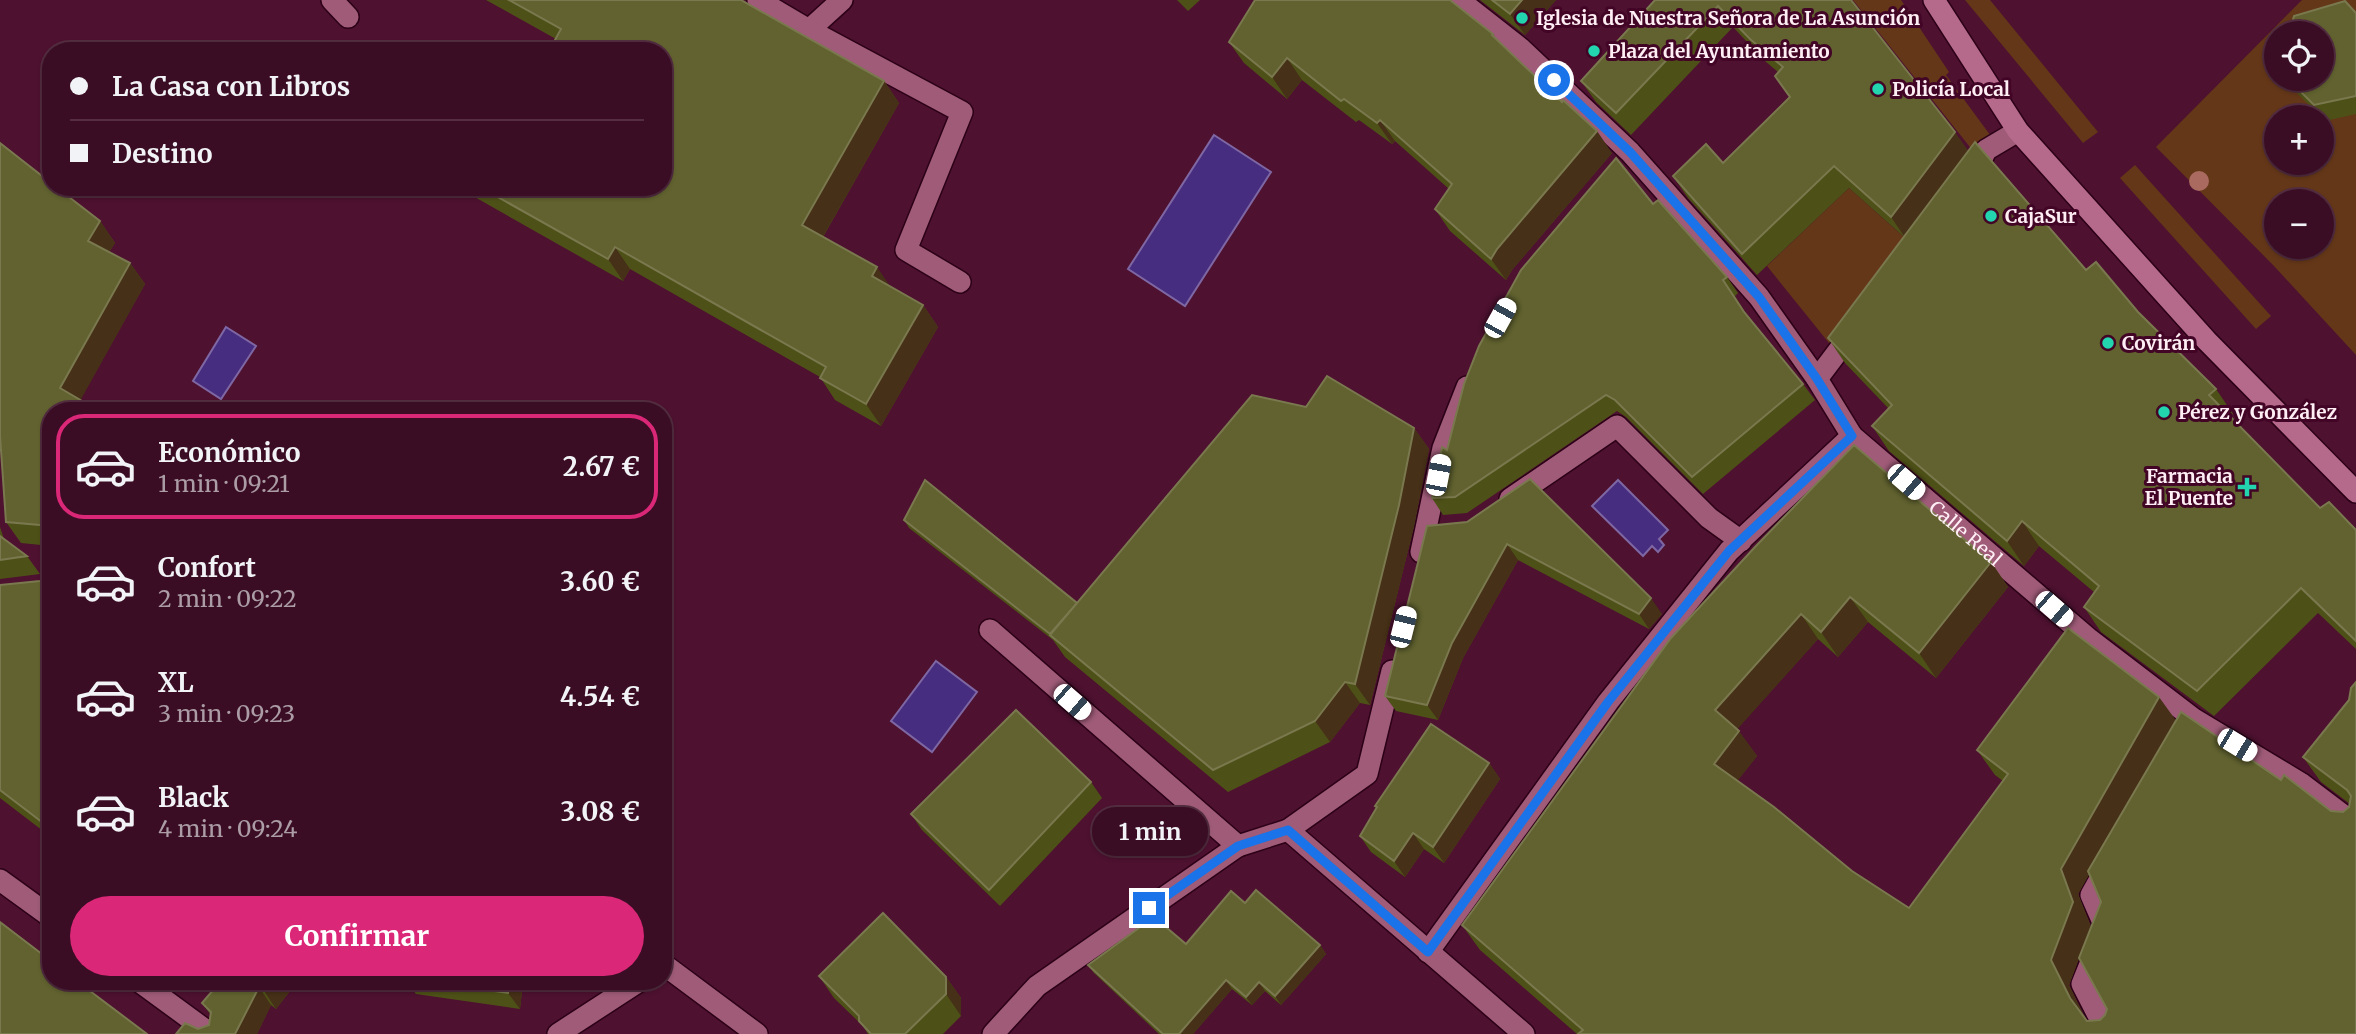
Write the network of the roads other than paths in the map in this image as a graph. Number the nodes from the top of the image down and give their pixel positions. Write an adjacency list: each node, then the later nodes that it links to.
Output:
1 (332, 0): 6 (street)
2 (758, 0): 7 (street)
3 (842, 0): 7 (street)
4 (1459, 0): 9 (street, Calle Real)
5 (1934, 0): 8 (street)
6 (348, 17)
7 (809, 30): 12 (street)
8 (2018, 131): 11 (street); 17 (street)
9 (1630, 152): 10 (street); 15 (street, Calle Real)
10 (1612, 173)
11 (1958, 193)
12 (960, 282)
13 (1868, 312): 15 (street)
14 (1474, 370): 20 (street)
15 (1817, 379): 16 (street, Calle Real)
16 (1852, 436): 21 (street); 25 (street, Calle Real)
17 (2356, 492)
18 (1494, 511): 21 (street)
19 (1449, 528): 20 (street)
20 (1427, 529): 22 (street)
21 (1741, 541): 35 (street)
22 (1417, 568)
23 (990, 630): 31 (street)
24 (1398, 645): 30 (street)
25 (2194, 719): 26 (street); 28 (street, Calle Real)
26 (2181, 739)
27 (2317, 765): 28 (street)
28 (2302, 784): 29 (street, Calle Real)
29 (2356, 825)
30 (1288, 830): 31 (street); 35 (street)
31 (1238, 846): 42 (street)
32 (2117, 849): 44 (street)
33 (0, 880): 34 (street)
34 (42, 910)
35 (1428, 952): 43 (street)
36 (672, 972): 41 (street)
37 (151, 990): 39 (street)
38 (626, 990): 40 (street)
39 (211, 1034)
40 (558, 1034)
41 (757, 1034)
42 (993, 1034)
43 (1524, 1034)
44 (2111, 1034)

